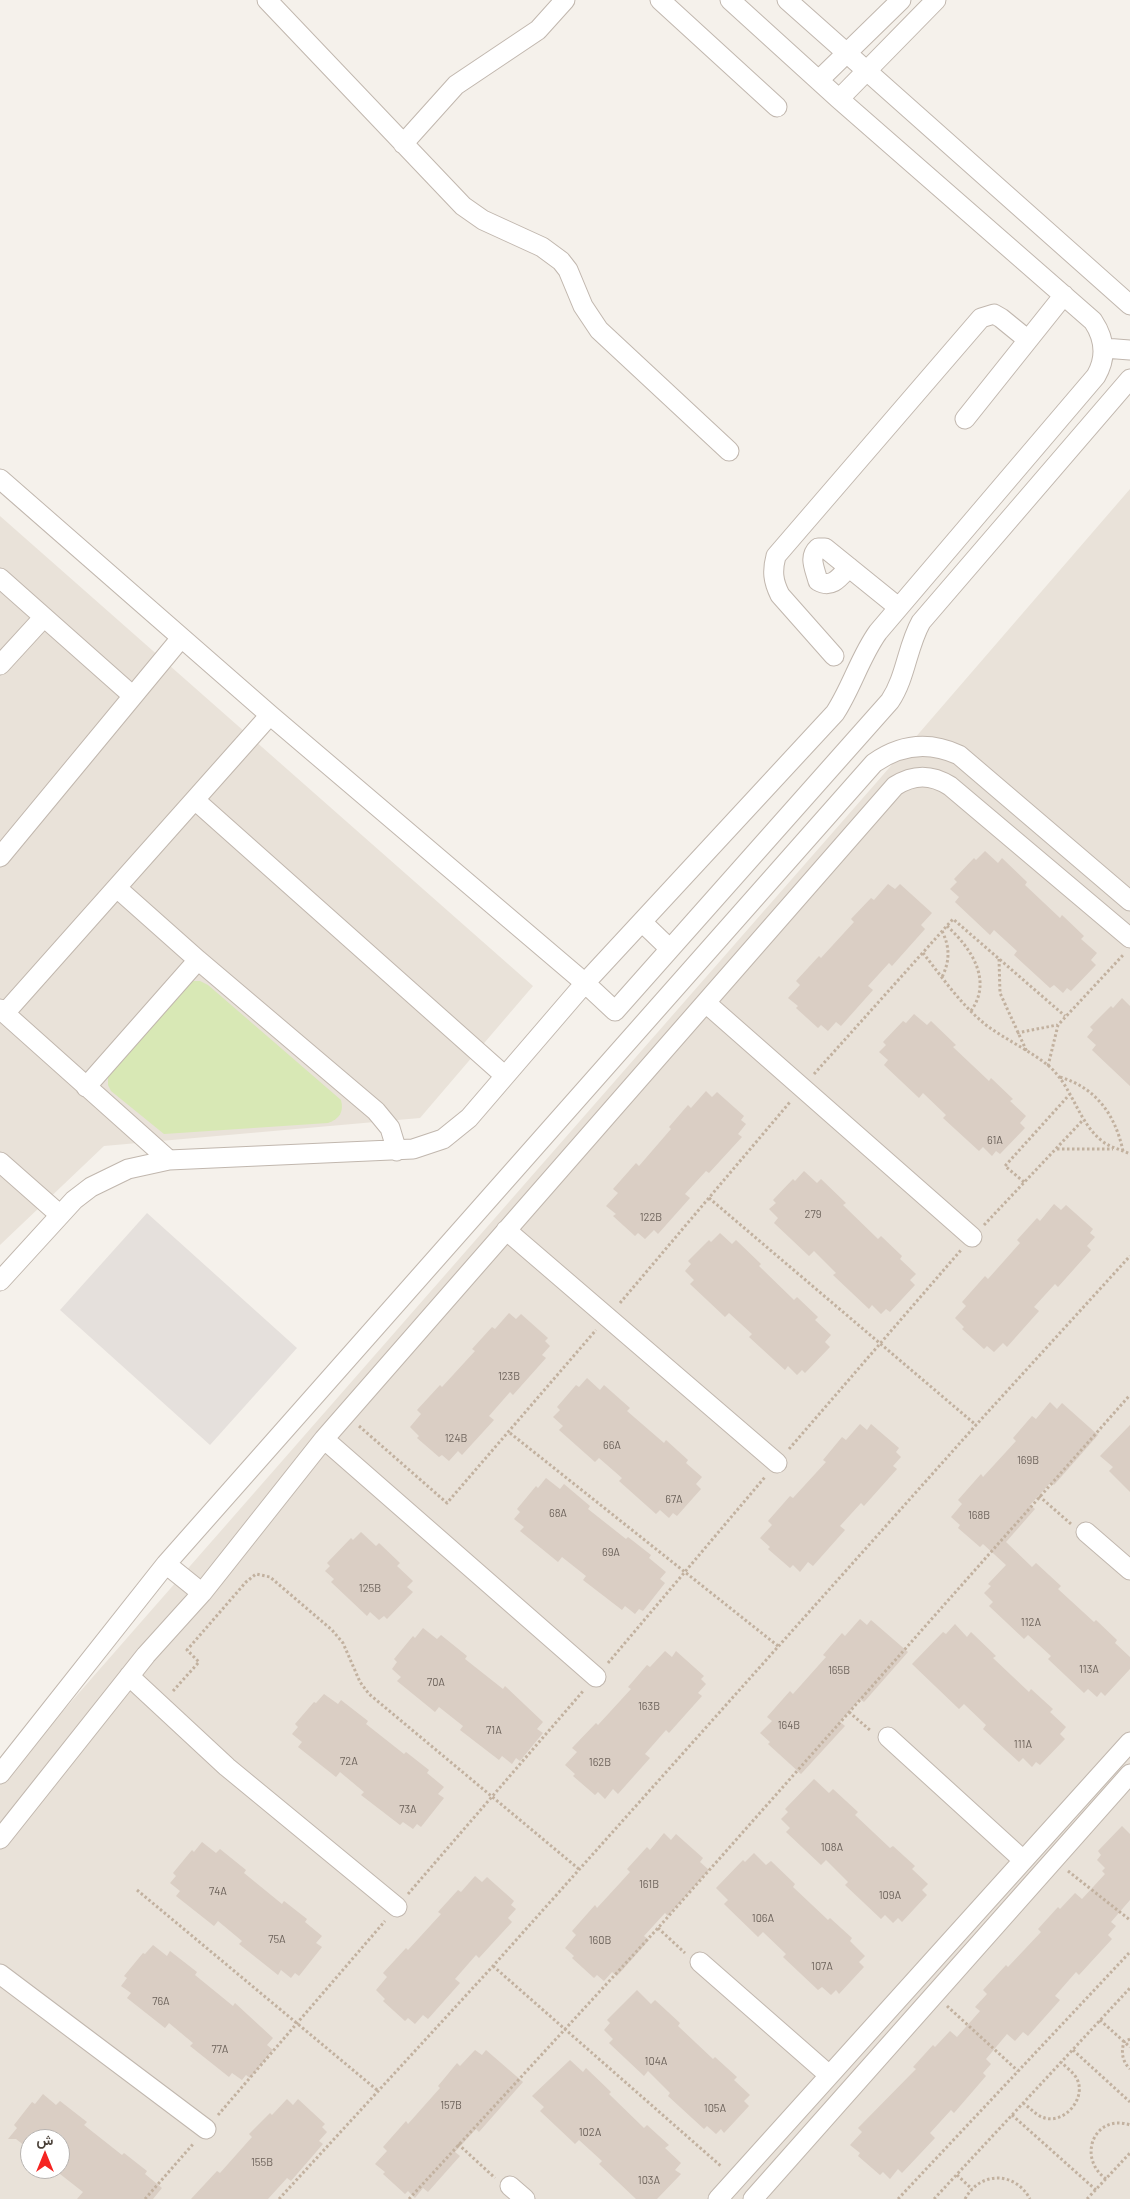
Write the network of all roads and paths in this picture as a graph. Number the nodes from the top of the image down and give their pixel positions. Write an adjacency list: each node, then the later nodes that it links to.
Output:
1 (267, 0): 13 (street)
2 (566, 0): 13 (street)
3 (660, 0): 12 (street)
4 (730, 0): 10 (street)
5 (787, 0): 8 (street)
6 (902, 0): 8 (street)
7 (936, 0): 9 (street)
8 (847, 53): 9 (street); 10 (street)
9 (866, 70): 11 (street); 15 (street)
10 (819, 80): 11 (street)
11 (839, 99): 14 (street)
12 (777, 107)
13 (403, 144): 21 (street)
14 (1064, 295): 16 (street); 17 (street)
15 (1130, 305)
16 (1028, 340): 20 (street); 28 (street)
17 (1104, 348): 18 (street); 25 (street)
18 (1130, 350)
19 (1130, 379): 42 (street)
20 (965, 419)
21 (729, 451)
22 (0, 480): 27 (street)
23 (849, 567): 25 (street)
24 (0, 578): 26 (street)
25 (898, 607): 37 (street)
26 (44, 617): 29 (street); 30 (street)
27 (181, 638): 30 (street); 31 (street)
28 (834, 656)
29 (0, 665)
30 (133, 696): 33 (street)
31 (270, 715): 32 (street); 47 (street)
32 (195, 800): 34 (street); 56 (street)
33 (0, 858)
34 (117, 888): 45 (street); 49 (street)
35 (1126, 890): 36 (street); 86 (street)
36 (1099, 912): 40 (street); 48 (street)
37 (642, 922): 42 (street); 47 (street)
38 (947, 926): 39 (path); 44 (path); 50 (path)
39 (942, 931): 43 (path); 46 (path)
40 (1130, 938)
41 (1130, 948): 51 (path)
42 (670, 949): 47 (street)
43 (923, 953): 46 (path); 58 (path)
44 (999, 959): 51 (path); 53 (path)
45 (198, 960): 59 (street); 64 (street)
46 (942, 977): 50 (path)
47 (585, 983): 56 (street)
48 (706, 1003): 58 (street); 72 (street)
49 (2, 1011): 59 (street)
50 (971, 1011): 54 (path)
51 (1065, 1016): 52 (path)
52 (1058, 1025): 53 (path); 55 (path)
53 (1017, 1033): 54 (path)
54 (1027, 1052): 55 (path)
55 (1048, 1066): 57 (path)
56 (504, 1075): 64 (street)
57 (1060, 1077): 60 (path); 65 (path)
58 (803, 1086): 70 (path); 73 (street)
59 (86, 1087): 67 (street)
60 (1070, 1094): 61 (path); 69 (path)
61 (1083, 1120): 62 (path); 63 (path)
62 (1056, 1149): 63 (path); 69 (path)
63 (1115, 1149): 65 (path)
64 (396, 1150): 67 (street)
65 (1123, 1150): 66 (path)
66 (1130, 1154)
67 (169, 1160): 71 (street)
68 (0, 1162): 71 (street)
69 (1024, 1182): 73 (path)
70 (709, 1198): 76 (path); 77 (path)
71 (59, 1214): 75 (street)
72 (506, 1230): 76 (street); 79 (street)
73 (972, 1237): 77 (path)
74 (1130, 1256): 80 (path)
75 (0, 1281)
76 (608, 1316): 81 (path); 83 (street)
77 (881, 1344): 80 (path); 83 (path)
78 (1130, 1395): 84 (path)
79 (345, 1414): 81 (path); 82 (street)
80 (976, 1425): 90 (path)
81 (510, 1433): 88 (path)
82 (324, 1439): 89 (street); 92 (street)
83 (777, 1462): 88 (path)
84 (1039, 1496): 85 (path); 107 (path)
85 (1088, 1533): 87 (street)
86 (166, 1564): 89 (street); 97 (street)
87 (1130, 1570)
88 (686, 1573): 90 (path); 92 (path)
89 (202, 1593): 91 (street)
90 (778, 1646): 103 (path)
91 (129, 1676): 93 (street); 100 (street)
92 (596, 1677): 99 (path)
93 (161, 1706): 99 (path); 105 (street)
94 (888, 1737): 101 (street)
95 (1129, 1744): 96 (street)
96 (1111, 1764): 98 (street); 101 (street)
97 (0, 1774)
98 (1129, 1778): 102 (street)
99 (492, 1798): 103 (path); 105 (path)
100 (0, 1839)
101 (1023, 1860): 124 (street)
102 (1053, 1860): 106 (path); 113 (street)
103 (580, 1870): 110 (path)
104 (137, 1890): 115 (path)
105 (396, 1907): 115 (path)
106 (1130, 1920)
107 (658, 1928): 109 (path); 116 (path)
108 (1130, 1952): 123 (path)
109 (702, 1963): 124 (street)
110 (493, 1966): 116 (path); 125 (path)
111 (0, 1974): 130 (street)
112 (1130, 1988): 114 (path)
113 (934, 1994): 123 (path); 143 (street)
114 (1100, 2020): 118 (path); 120 (path)
115 (298, 2023): 125 (path); 130 (path)
116 (565, 2030): 131 (path); 134 (path)
117 (1130, 2039): 118 (path)
118 (1124, 2042): 119 (path); 122 (path)
119 (1130, 2047)
120 (1073, 2050): 121 (path); 126 (path)
121 (1061, 2062): 127 (path); 127 (path)
122 (1130, 2069)
123 (1018, 2071): 144 (path)
124 (829, 2075): 134 (street)
125 (377, 2090): 140 (path)
126 (1130, 2102)
127 (1024, 2103): 128 (path)
128 (1012, 2115): 133 (path); 137 (path)
129 (1130, 2126): 135 (path)
130 (206, 2129): 139 (path)
131 (458, 2144): 138 (path); 141 (path)
132 (1130, 2153): 135 (path)
133 (956, 2175): 136 (path); 145 (path)
134 (736, 2179): 142 (street)
135 (1106, 2179): 137 (path)
136 (972, 2188): 146 (path); 147 (path)
137 (1096, 2190): 148 (path)
138 (516, 2191)
139 (145, 2199)
140 (279, 2199)
141 (409, 2199)
142 (718, 2199)
143 (753, 2199)
144 (898, 2199)
145 (934, 2199)
146 (965, 2199)
147 (1030, 2199)
148 (1088, 2199)

